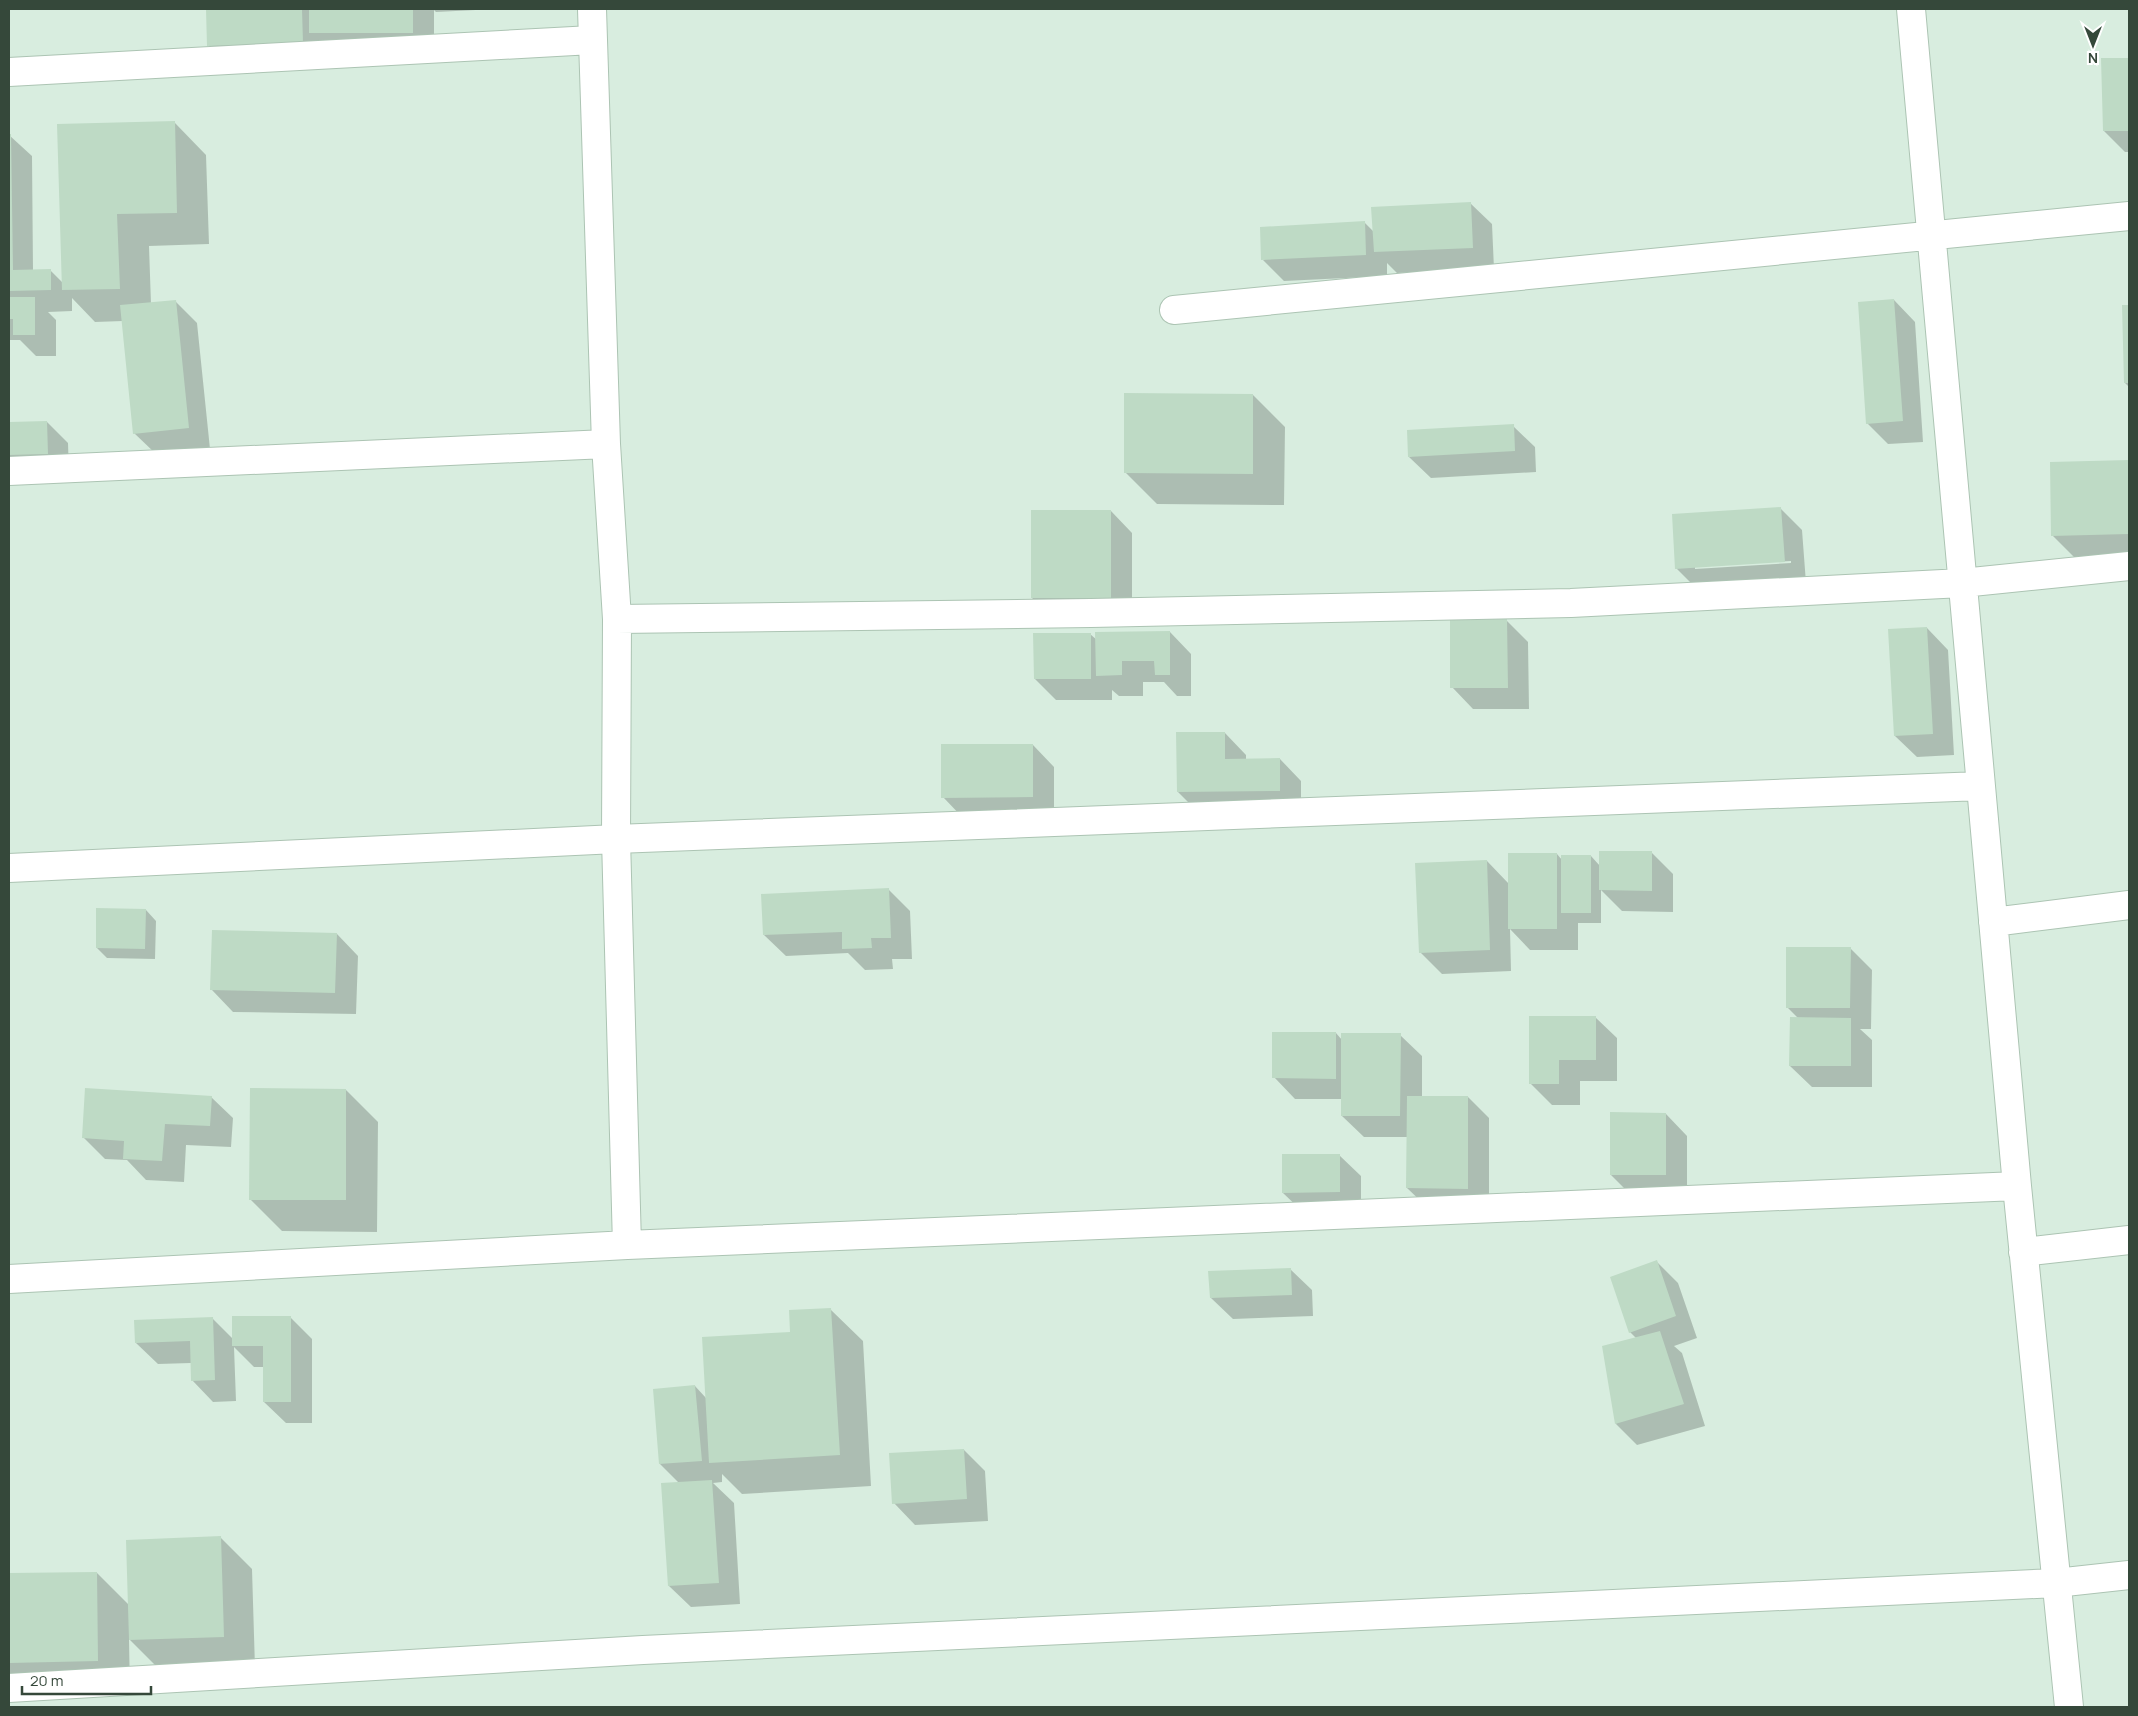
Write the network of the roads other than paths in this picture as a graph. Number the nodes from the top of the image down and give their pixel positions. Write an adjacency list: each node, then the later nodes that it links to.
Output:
1 (592, 9): 3 (street)
2 (1911, 9): 6 (street)
3 (592, 40): 4 (street); 8 (street)
4 (9, 72)
5 (2129, 216): 6 (street)
6 (1931, 236): 7 (street); 11 (street)
7 (1174, 310)
8 (606, 444): 9 (street); 12 (street)
9 (9, 471)
10 (2129, 566): 11 (street)
11 (1962, 583): 12 (street); 13 (street)
12 (617, 619): 14 (street)
13 (1981, 786): 14 (street); 17 (street)
14 (616, 839): 15 (street); 20 (street)
15 (9, 868)
16 (2129, 905): 17 (street)
17 (1993, 922): 18 (street)
18 (2017, 1186): 20 (street); 21 (street)
19 (2129, 1240): 21 (street)
20 (627, 1245): 22 (street)
21 (2023, 1252): 24 (street)
22 (9, 1279)
23 (2129, 1574): 24 (street)
24 (2056, 1582): 25 (street); 26 (street)
25 (9, 1688)
26 (2069, 1707)

